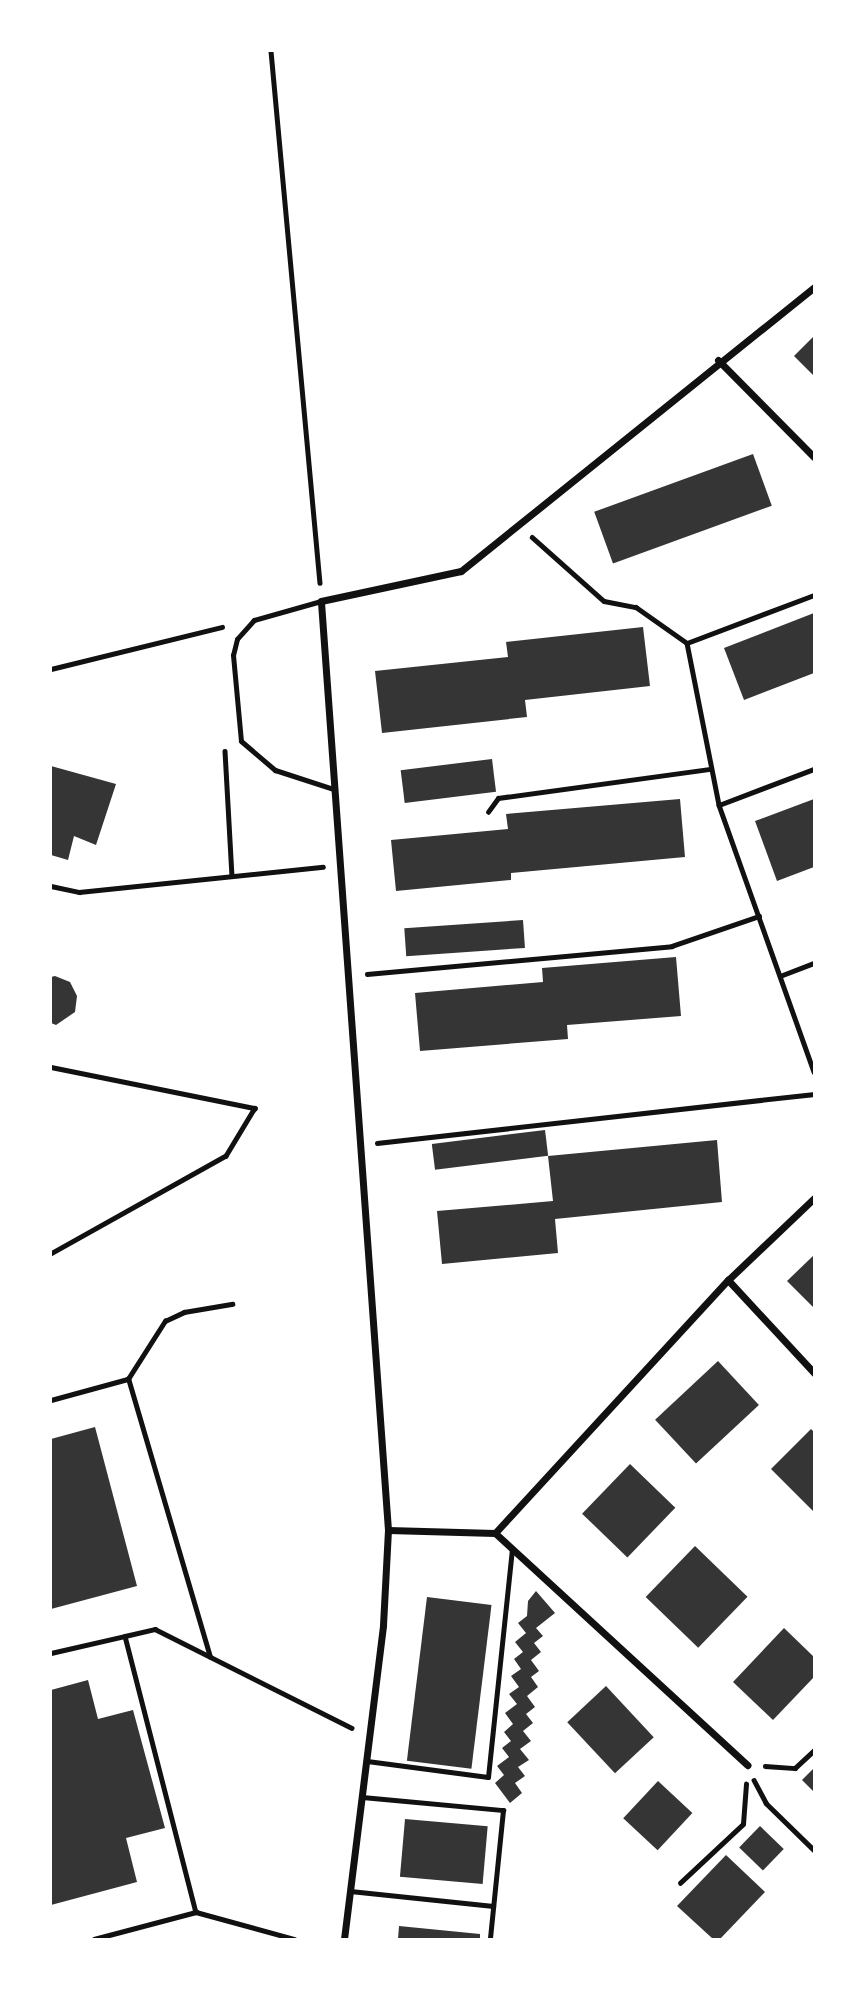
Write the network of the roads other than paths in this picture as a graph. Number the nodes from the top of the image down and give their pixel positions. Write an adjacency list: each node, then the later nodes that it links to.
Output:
1 (814, 286): 2 (street)
2 (718, 360): 3 (street); 4 (street)
3 (814, 457)
4 (321, 601): 5 (street); 5 (lane)
5 (333, 789): 9 (street)
6 (814, 1198): 7 (street)
7 (727, 1280): 8 (street); 10 (street)
8 (814, 1373)
9 (387, 1530): 10 (street); 12 (street)
10 (495, 1533): 11 (street)
11 (512, 1549): 12 (lane); 13 (street)
12 (367, 1761): 14 (street)
13 (747, 1765)
14 (362, 1797): 15 (street); 16 (lane)
15 (350, 1891): 16 (lane); 17 (street)
16 (494, 1906): 18 (lane)
17 (344, 1939)
18 (490, 1939)

